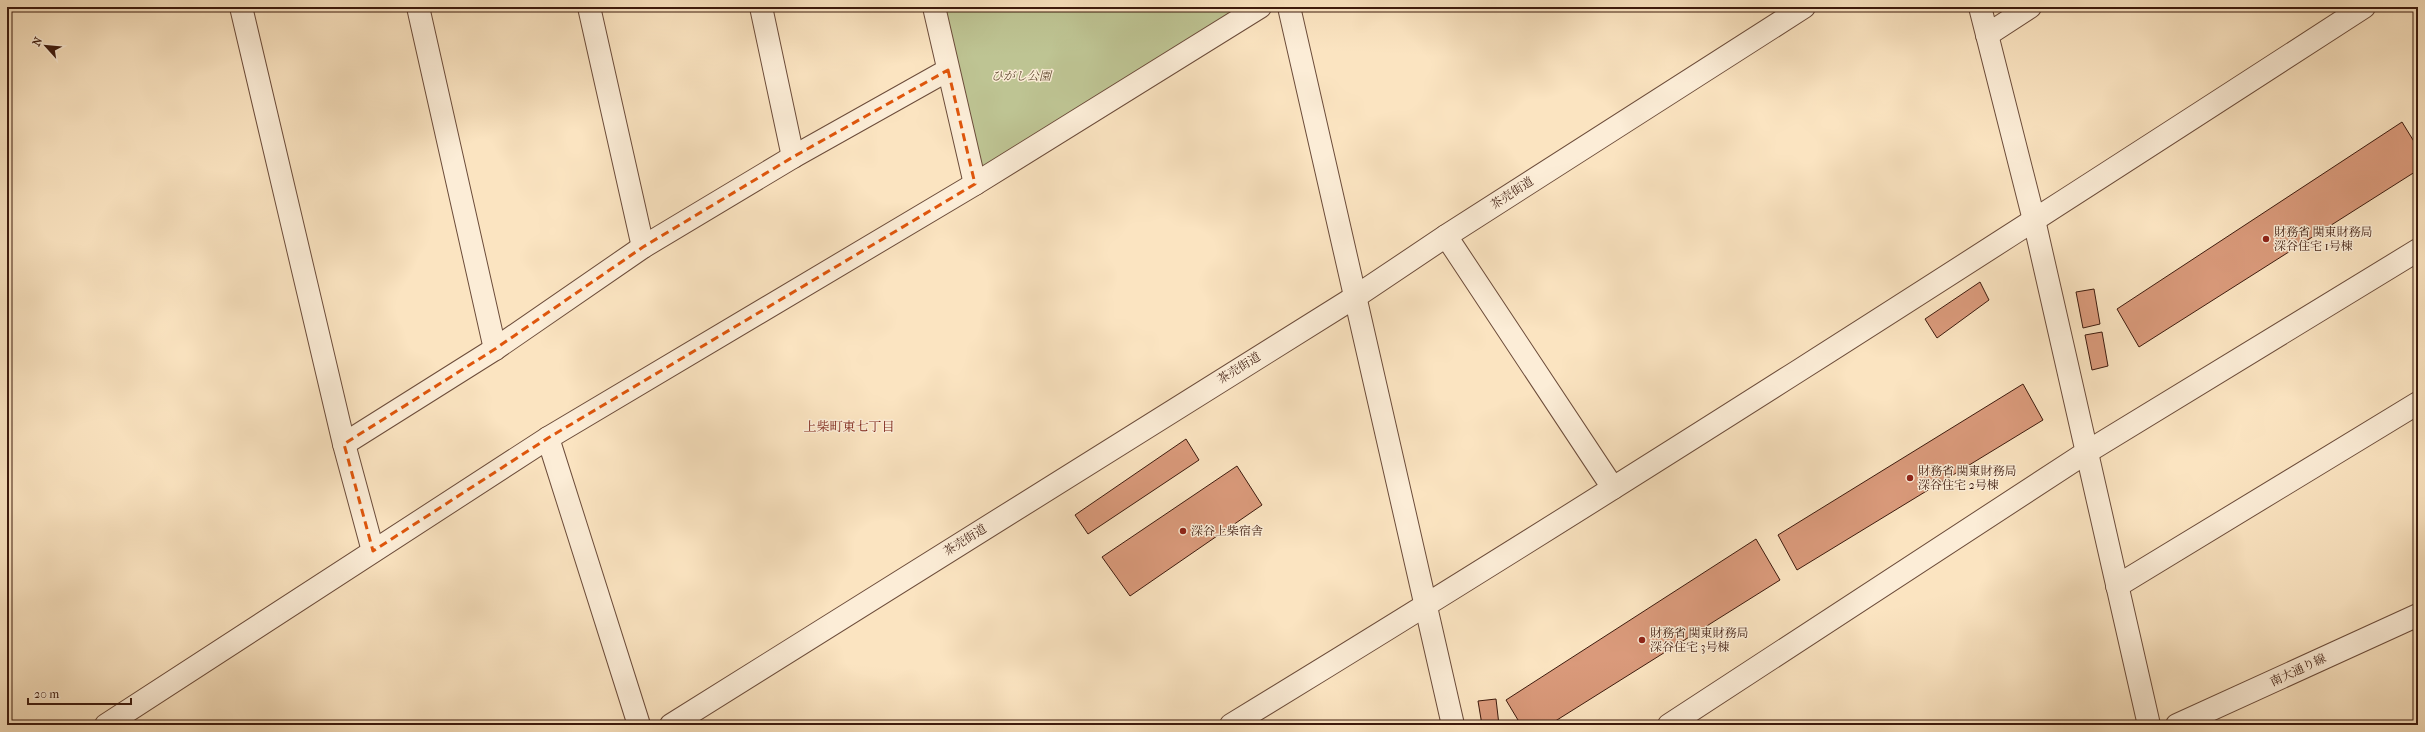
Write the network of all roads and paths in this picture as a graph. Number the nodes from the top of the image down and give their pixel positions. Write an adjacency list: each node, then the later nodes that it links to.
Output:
1 (241, 7): 24 (street)
2 (418, 7): 21 (street)
3 (589, 7): 18 (street)
4 (762, 7): 14 (street)
5 (934, 7): 13 (street)
6 (1260, 7): 15 (street)
7 (1289, 7): 20 (street)
8 (1804, 7): 17 (street, 茶売街道)
9 (1980, 7): 12 (street)
10 (2030, 7): 12 (street)
11 (2364, 7): 16 (street)
12 (1987, 35): 16 (street)
13 (948, 70): 14 (street); 15 (street)
14 (793, 156): 18 (street)
15 (975, 184): 23 (street)
16 (2034, 220): 25 (street); 26 (street)
17 (1446, 236): 20 (street, 茶売街道); 26 (street)
18 (643, 247): 21 (street)
19 (2418, 250): 25 (street)
20 (1355, 296): 29 (street); 33 (street, 茶売街道)
21 (495, 349): 24 (street)
22 (2418, 403): 28 (street)
23 (548, 438): 27 (street); 32 (street)
24 (344, 444): 27 (street)
25 (2087, 452): 28 (street); 36 (street)
26 (1613, 488): 29 (street)
27 (373, 551): 31 (street)
28 (2117, 586): 37 (street)
29 (1426, 606): 34 (street); 35 (street)
30 (2418, 614): 38 (street, 南大通り線)
31 (106, 725)
32 (639, 725)
33 (671, 725)
34 (1231, 725)
35 (1453, 725)
36 (1669, 725)
37 (2149, 725)
38 (2178, 725)

